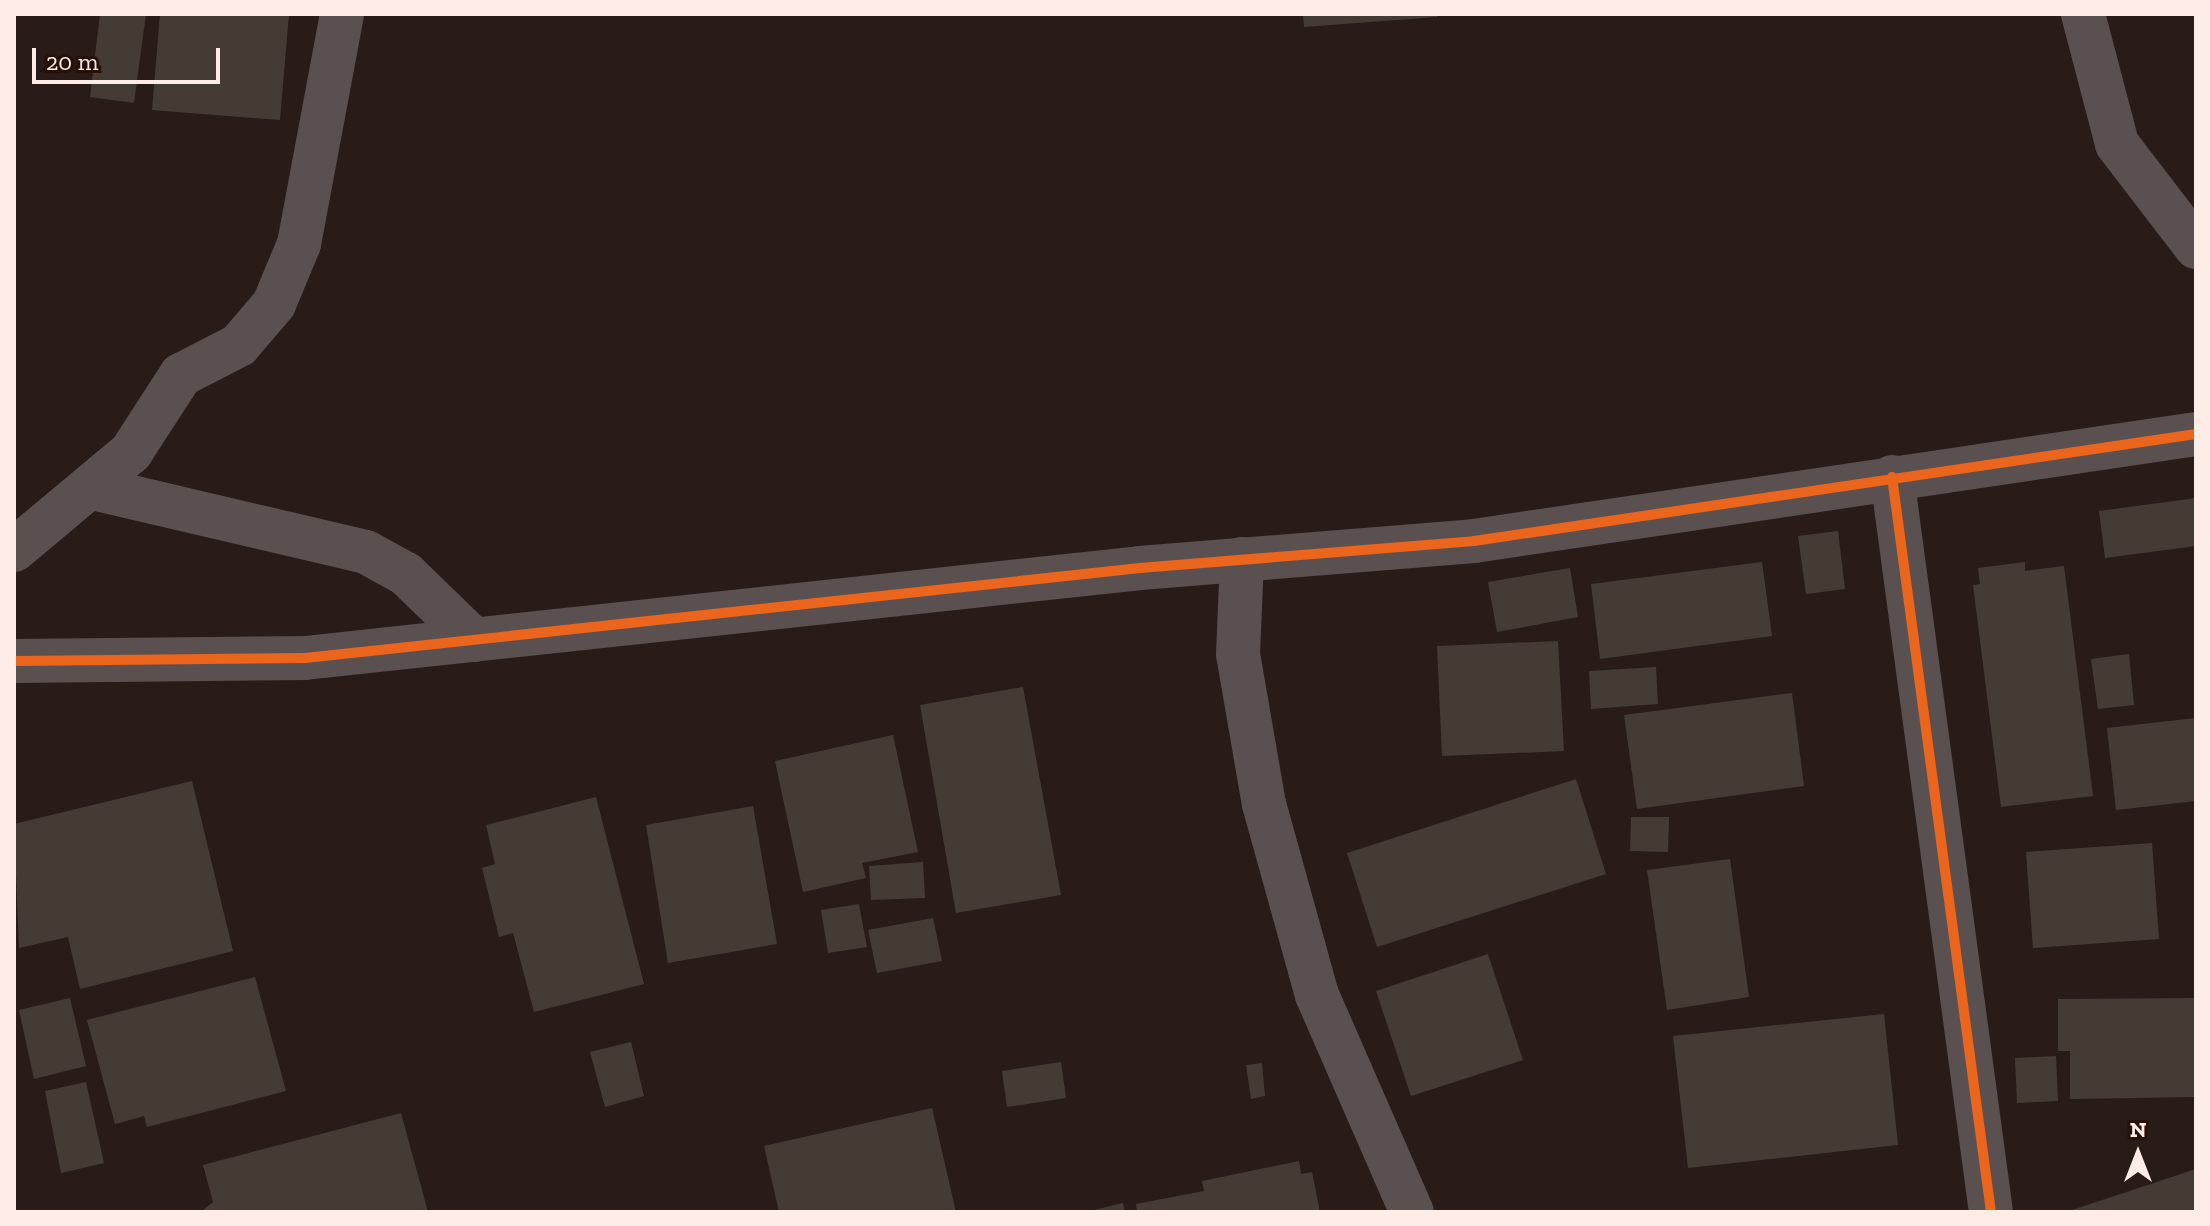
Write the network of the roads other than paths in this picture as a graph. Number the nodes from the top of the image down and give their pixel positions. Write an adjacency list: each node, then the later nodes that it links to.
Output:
1 (342, 14): 6 (street)
2 (2083, 14): 3 (street)
3 (2196, 247)
4 (2192, 440): 5 (street)
5 (1892, 477): 8 (street); 12 (street)
6 (93, 488): 7 (street); 9 (street)
7 (14, 550)
8 (1242, 559): 9 (street); 11 (street)
9 (474, 640): 10 (street)
10 (14, 661)
11 (1412, 1212)
12 (1991, 1212)

